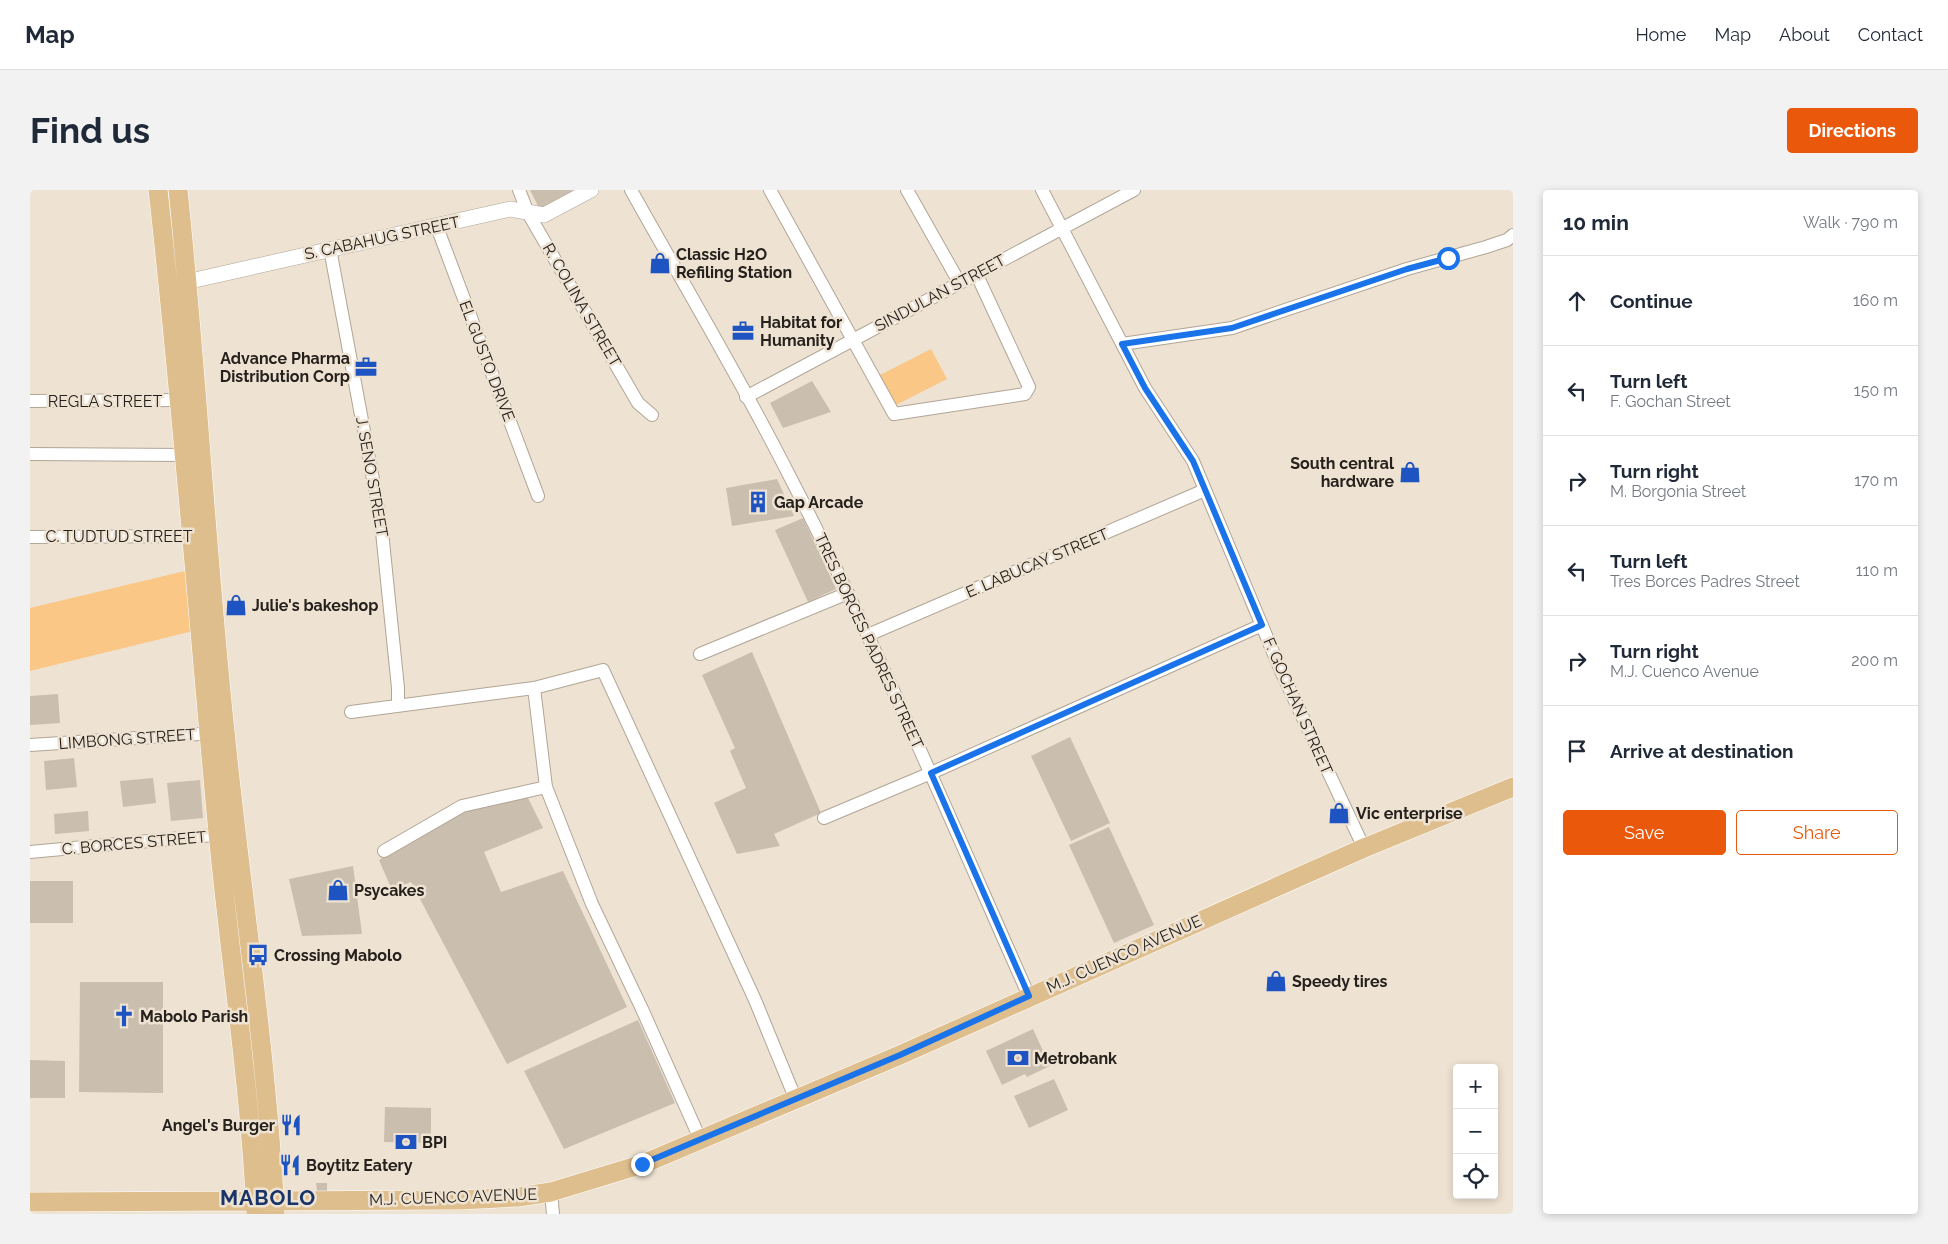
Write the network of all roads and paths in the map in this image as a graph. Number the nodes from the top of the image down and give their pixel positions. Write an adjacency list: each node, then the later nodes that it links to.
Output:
1 (158, 190): 18 (main road)
2 (178, 190): 16 (main road)
3 (520, 190): 10 (street, R. COLINA STREET)
4 (591, 190): 10 (street, S. CABAHUG STREET)
5 (631, 190): 21 (street, TRES BORCES PADRES STREET)
6 (770, 190): 19 (street)
7 (907, 190): 17 (street)
8 (1042, 190): 12 (street, F. GOCHAN STREET)
9 (1134, 190): 12 (street, SINDULAN STREET)
10 (528, 213): 11 (street, S. CABAHUG STREET); 24 (street, R. COLINA STREET)
11 (437, 227): 14 (street, S. CABAHUG STREET); 28 (street, EL GUSTO DRIVE)
12 (1062, 227): 15 (street, SINDULAN STREET); 20 (street, F. GOCHAN STREET)
13 (1513, 235): 20 (street)
14 (330, 250): 16 (street, S. CABAHUG STREET); 36 (street, J. SENO STREET)
15 (976, 273): 17 (street, SINDULAN STREET); 19 (street)
16 (188, 281): 18 (street, S. CABAHUG STREET); 29 (main road)
17 (959, 282): 19 (street, SINDULAN STREET)
18 (169, 286): 22 (main road)
19 (852, 340): 21 (street, SINDULAN STREET)
20 (1122, 344): 27 (street, F. GOCHAN STREET)
21 (746, 397): 31 (street, TRES BORCES PADRES STREET)
22 (180, 400): 23 (street, REGLA STREET); 26 (main road)
23 (30, 401)
24 (652, 416)
25 (30, 454): 26 (street)
26 (185, 455): 29 (main road)
27 (1205, 490): 32 (street, F. GOCHAN STREET); 33 (street, E. LABUCAY STREET)
28 (538, 496)
29 (200, 536): 30 (street, C. TUDTUD STREET); 38 (main road)
30 (30, 537)
31 (848, 593): 33 (street, TRES BORCES PADRES STREET); 34 (street)
32 (1262, 625): 40 (street); 46 (street, F. GOCHAN STREET)
33 (868, 635): 40 (street, TRES BORCES PADRES STREET)
34 (700, 654)
35 (534, 688): 36 (street); 42 (street); 50 (street)
36 (398, 706): 37 (street)
37 (351, 712)
38 (217, 732): 39 (street, LIMBONG STREET); 44 (main road); 45 (main road)
39 (30, 745)
40 (931, 773): 43 (street); 49 (street, TRES BORCES PADRES STREET)
41 (1513, 787): 46 (main road, M.J. CUENCO AVENUE)
42 (546, 788): 47 (street); 51 (street)
43 (824, 818)
44 (238, 833): 45 (street, C. BORCES STREET); 55 (main road)
45 (218, 835): 48 (street, C. BORCES STREET); 54 (main road)
46 (1364, 848): 49 (main road, M.J. CUENCO AVENUE)
47 (384, 851)
48 (30, 852)
49 (1029, 996): 50 (main road, M.J. CUENCO AVENUE)
50 (796, 1100): 51 (main road, M.J. CUENCO AVENUE)
51 (701, 1140): 52 (main road, M.J. CUENCO AVENUE)
52 (551, 1192): 55 (main road, M.J. CUENCO AVENUE); 56 (street)
53 (30, 1202): 54 (main road, M.J. CUENCO AVENUE)
54 (255, 1207): 55 (main road, M.J. CUENCO AVENUE)
55 (274, 1207)
56 (553, 1214)

